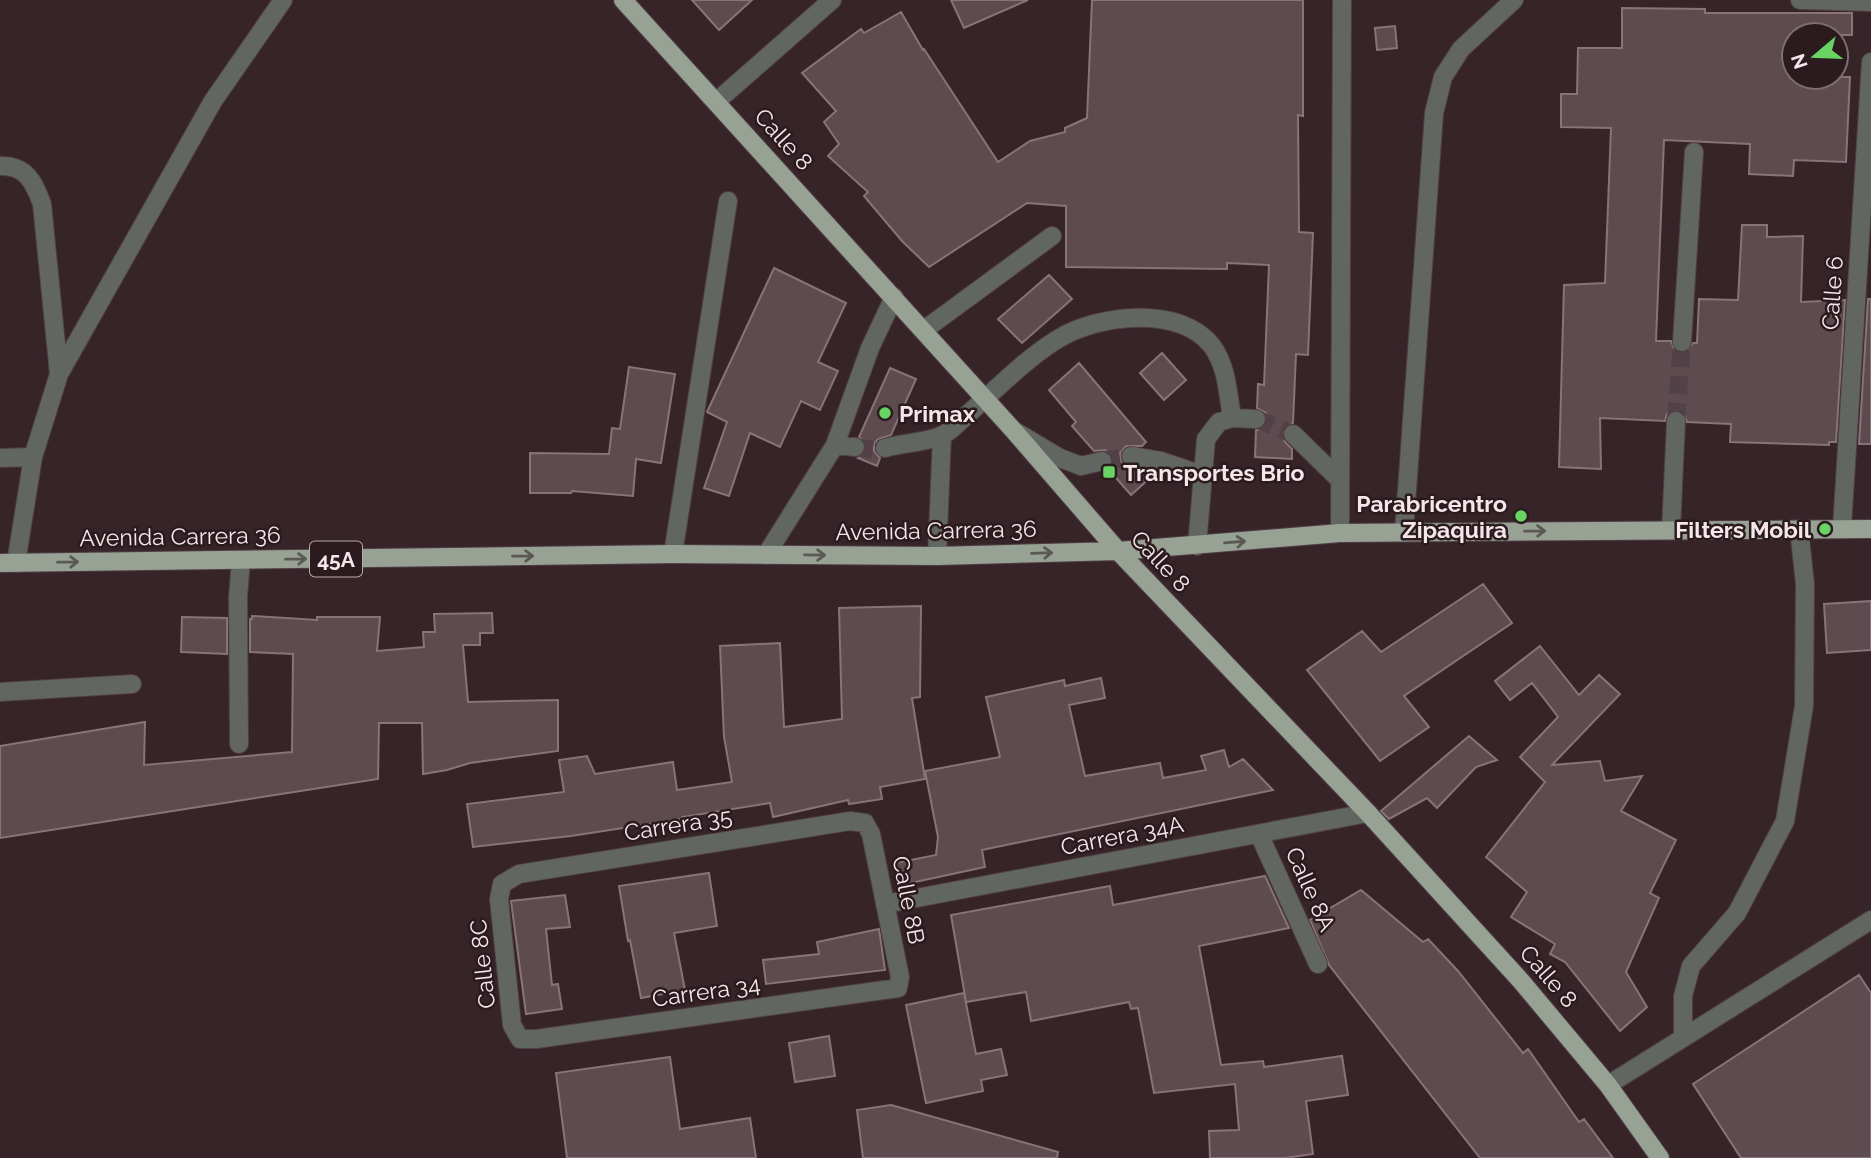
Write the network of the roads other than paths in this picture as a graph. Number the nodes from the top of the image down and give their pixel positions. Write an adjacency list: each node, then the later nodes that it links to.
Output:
1 (283, 0): 18 (street)
2 (623, 0): 9 (main road, Calle 8)
3 (832, 0): 9 (street)
4 (1342, 0): 34 (street)
5 (1514, 0): 39 (street)
6 (1800, 0): 7 (street)
7 (1871, 2)
8 (1871, 62): 11 (street, Calle 6)
9 (717, 101): 15 (main road, Calle 8)
10 (1694, 152): 17 (street)
11 (1868, 156): 35 (street, Calle 6)
12 (0, 166): 18 (street)
13 (728, 201): 43 (street)
14 (1052, 236): 16 (street)
15 (894, 297): 16 (main road, Calle 8); 26 (street)
16 (924, 330): 19 (main road, Calle 8)
17 (1682, 342)
18 (59, 374): 30 (street)
19 (986, 399): 20 (street); 23 (main road, Calle 8); 25 (street)
20 (1232, 418): 21 (street); 33 (street)
21 (1256, 419)
22 (1676, 421): 38 (street)
23 (1015, 432): 32 (street); 42 (main road, Calle 8)
24 (1293, 434): 34 (street)
25 (942, 435): 28 (street); 45 (street)
26 (835, 445): 27 (street); 44 (street)
27 (855, 447)
28 (885, 448)
29 (1131, 456): 33 (street)
30 (33, 457): 31 (street); 47 (street)
31 (0, 458)
32 (1102, 461)
33 (1202, 475): 41 (street)
34 (1340, 480): 40 (street)
35 (1842, 528): 36 (main road, Avenida Carrera 36 / 45A); 37 (main road, Avenida Carrera 36 / 45A)
36 (1800, 529): 38 (main road, Avenida Carrera 36 / 45A); 59 (street)
37 (1871, 529)
38 (1671, 530): 39 (main road, Avenida Carrera 36 / 45A, one-way to 38)
39 (1404, 532): 40 (main road, Avenida Carrera 36 / 45A)
40 (1340, 533): 41 (main road, Avenida Carrera 36 / 45A, one-way to 40)
41 (1197, 545): 42 (main road, Avenida Carrera 36 / 45A)
42 (1118, 551): 45 (main road, Avenida Carrera 36 / 45A, one-way to 42); 51 (main road, Calle 8)
43 (673, 554): 44 (main road, Avenida Carrera 36 / 45A); 46 (main road, Avenida Carrera 36 / 45A, one-way to 43)
44 (766, 555): 45 (main road, Avenida Carrera 36 / 45A, one-way to 45)
45 (937, 556)
46 (240, 560): 47 (main road, Avenida Carrera 36 / 45A, one-way to 46); 50 (street)
47 (8, 563)
48 (132, 684): 49 (street)
49 (0, 692)
50 (239, 744)
51 (1368, 813): 53 (street, Carrera 34A); 61 (main road, Calle 8)
52 (865, 822): 54 (street, Carrera 35); 55 (street, Calle 8B)
53 (1259, 834): 55 (street, Carrera 34A); 57 (street, Calle 8A)
54 (502, 884): 60 (street, Calle 8C)
55 (886, 905): 58 (street, Calle 8B)
56 (1871, 920): 59 (street)
57 (1318, 964)
58 (898, 988): 60 (street, Carrera 34)
59 (1684, 1037): 61 (street)
60 (520, 1039)
61 (1608, 1085): 62 (main road, Calle 8)
62 (1660, 1158)

